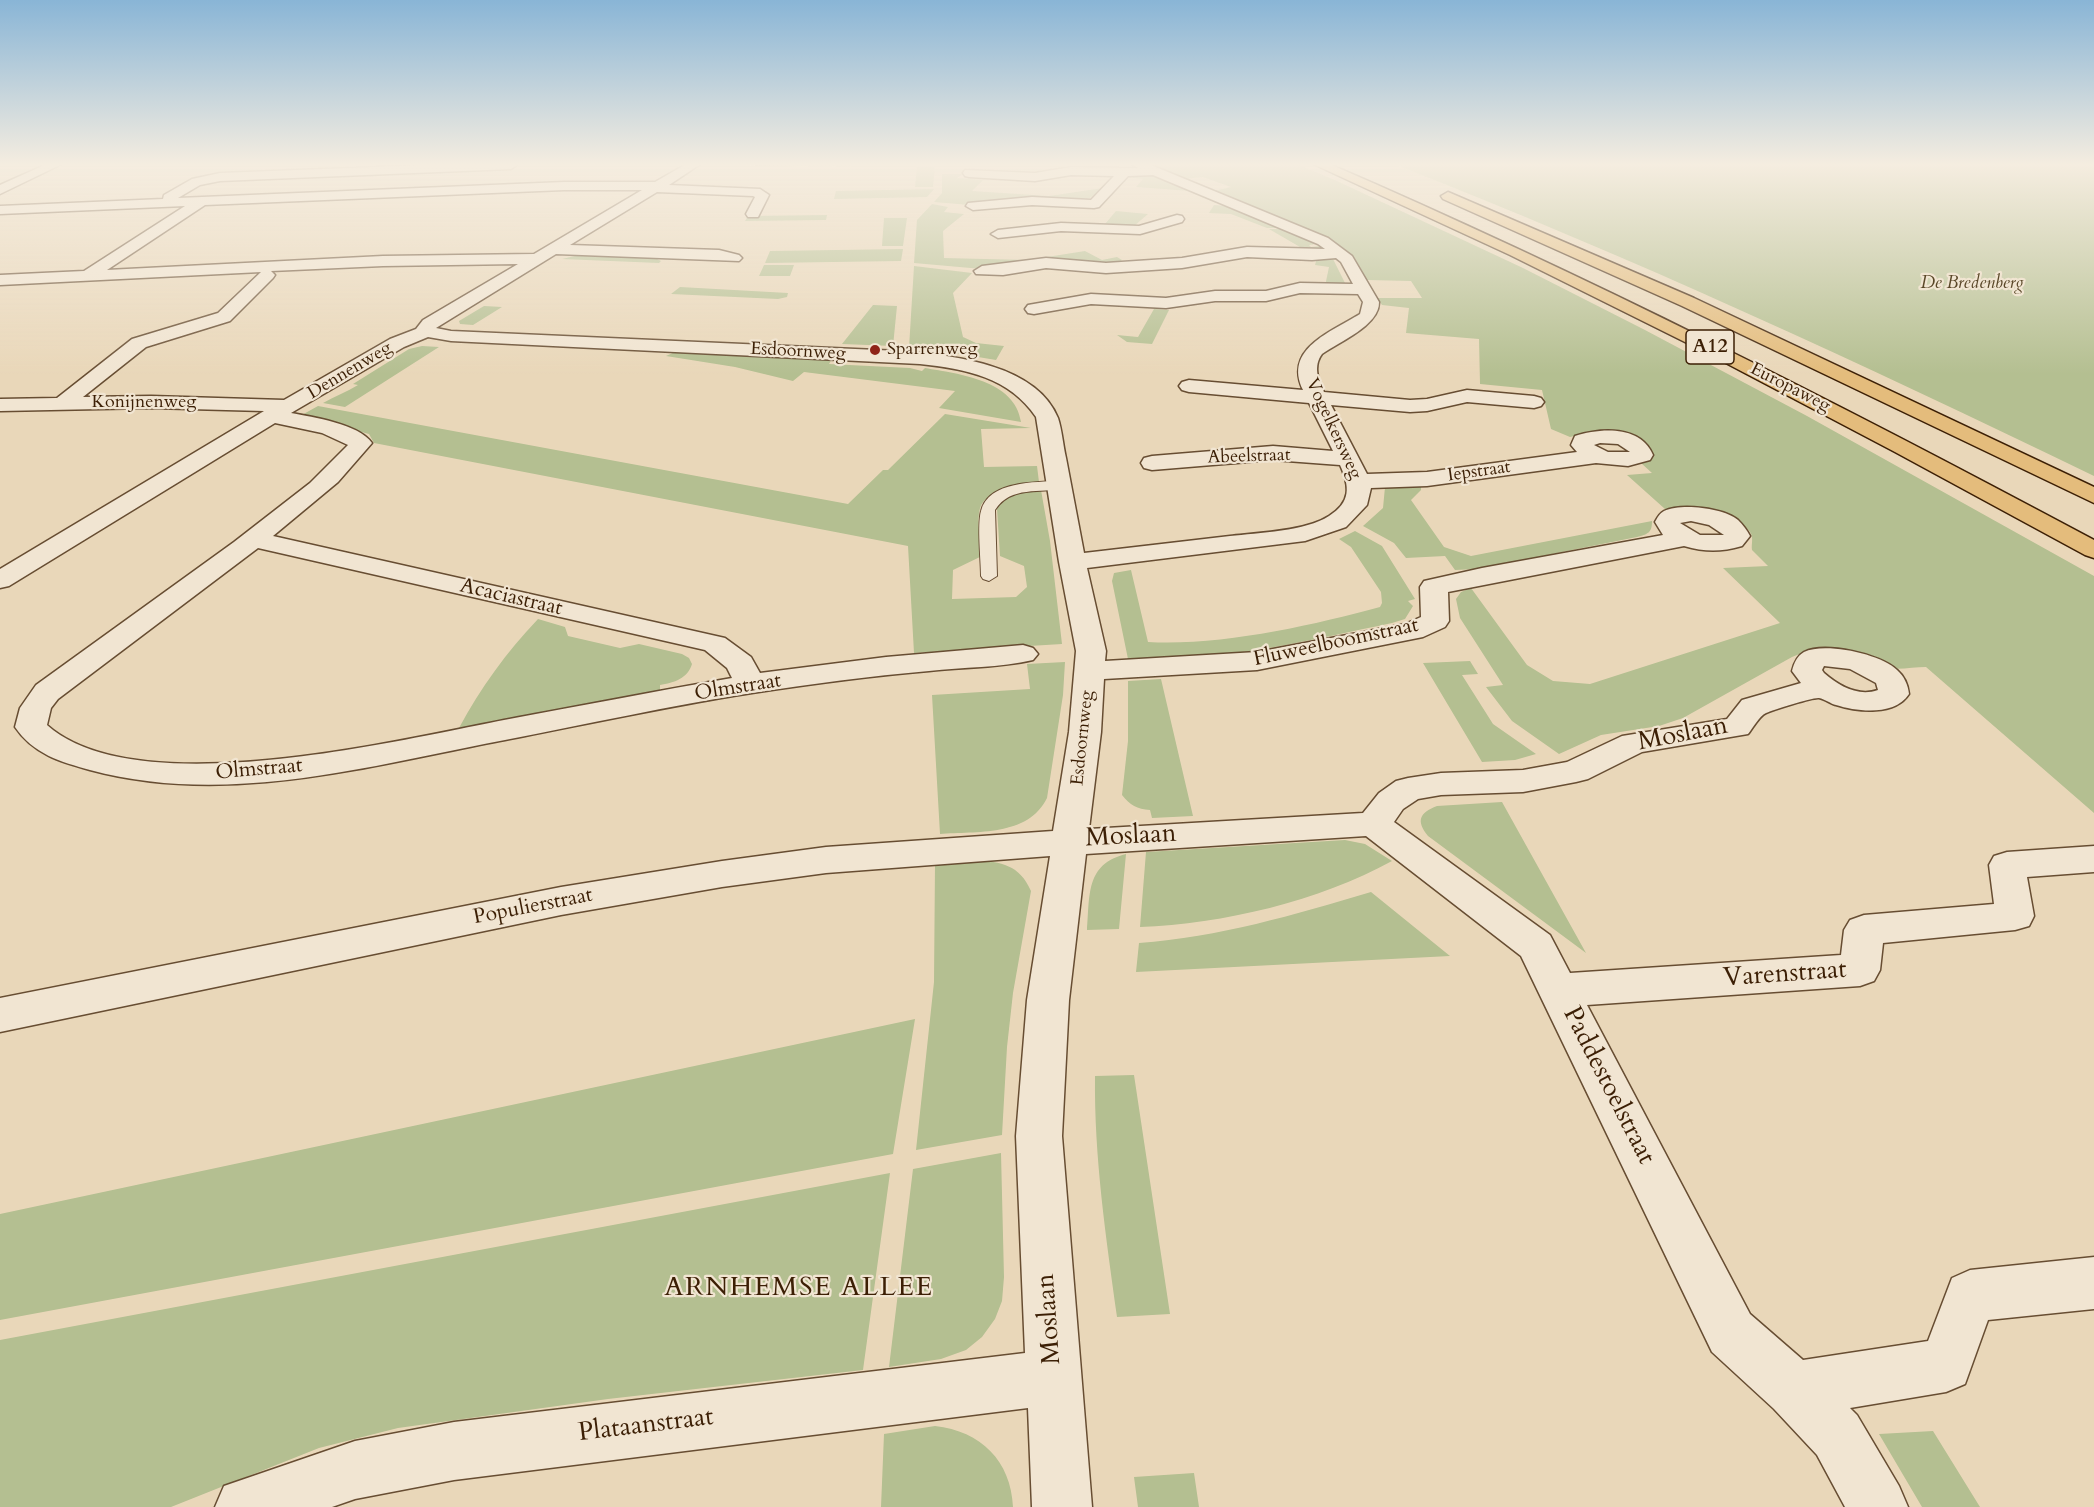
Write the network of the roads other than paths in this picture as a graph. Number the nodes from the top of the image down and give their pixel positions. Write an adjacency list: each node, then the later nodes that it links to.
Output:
1 (153, 233): 16 (street)
2 (580, 233): 9 (street, Dennenweg)
3 (1004, 233): 8 (street)
4 (1121, 233): 13 (street)
5 (1303, 233): 10 (street, Vogelkersweg)
6 (1478, 233): 36 (highway, Europaweg / A12)
7 (1533, 233): 33 (highway, Europaweg / A12)
8 (998, 234)
9 (554, 249): 11 (street); 12 (street, Dennenweg)
10 (1341, 252): 13 (street); 18 (street, Vogelkersweg)
11 (734, 258)
12 (538, 259): 16 (street); 21 (street, Dennenweg)
13 (1145, 265): 14 (street); 19 (street)
14 (982, 271)
15 (267, 275): 24 (street)
16 (88, 276): 17 (street)
17 (0, 280)
18 (1364, 289): 19 (street); 23 (street, Vogelkersweg)
19 (1124, 299): 20 (street)
20 (1034, 309)
21 (426, 332): 27 (street, Dennenweg); 32 (street, Esdoornweg)
22 (1190, 386): 23 (street)
23 (1317, 398): 25 (street); 29 (street, Vogelkersweg)
24 (64, 402): 26 (street, Konijnenweg); 27 (street, Konijnenweg)
25 (1534, 402)
26 (0, 405)
27 (281, 411): 35 (street, Olmstraat); 39 (street, Dennenweg)
28 (1598, 456): 31 (street, Iepstraat)
29 (1347, 459): 30 (street, Abeelstraat); 31 (street, Vogelkersweg)
30 (1152, 463)
31 (1359, 481): 37 (street, Vogelkersweg)
32 (1059, 485): 37 (street, Esdoornweg); 38 (lane)
33 (2094, 496)
34 (1686, 538): 41 (street, Fluweelboomstraat)
35 (253, 539): 42 (street, Acaciastraat); 42 (street, Olmstraat)
36 (2094, 550)
37 (1072, 562): 41 (street, Esdoornweg)
38 (989, 576)
39 (0, 580)
40 (1023, 654): 42 (street, Olmstraat)
41 (1090, 672): 45 (street, Esdoornweg)
42 (750, 684)
43 (1822, 687): 44 (street, Moslaan)
44 (1373, 824): 45 (street, Moslaan); 47 (street, Paddestoelstraat)
45 (1072, 841): 48 (street, Populierstraat); 50 (street, Moslaan)
46 (2094, 859): 47 (street, Varenstraat)
47 (1560, 990): 51 (street, Paddestoelstraat)
48 (0, 1015)
49 (2094, 1283): 51 (street)
50 (1054, 1377): 52 (street, Plataanstraat); 53 (street, Moslaan)
51 (1794, 1389): 54 (street, Paddestoelstraat)
52 (245, 1507)
53 (1062, 1507)
54 (1878, 1507)

